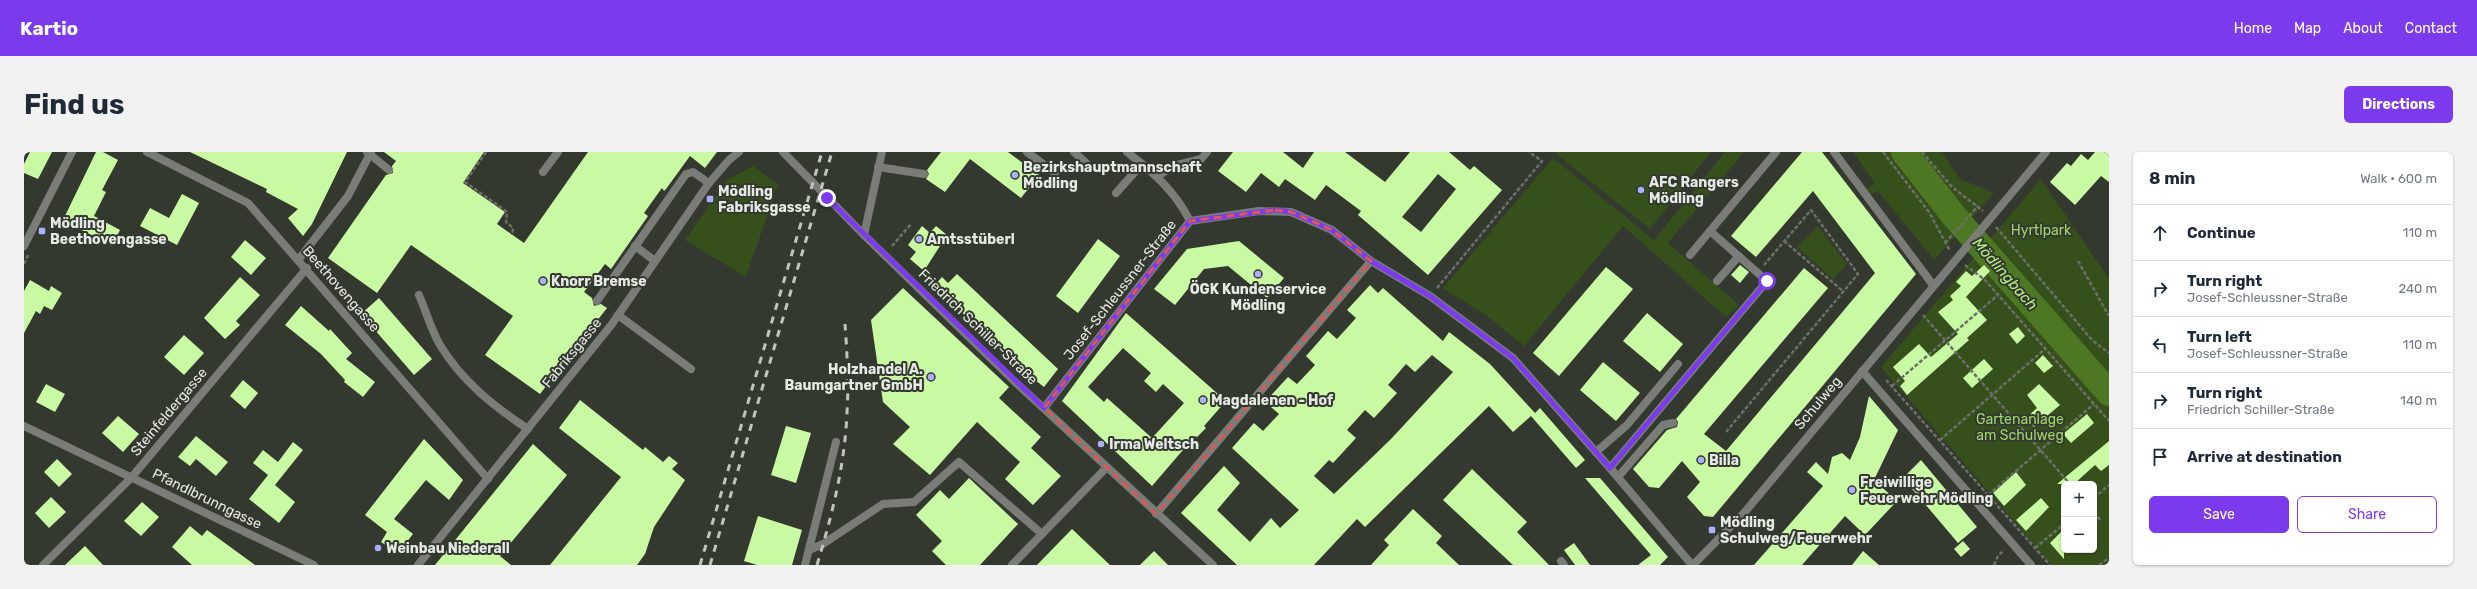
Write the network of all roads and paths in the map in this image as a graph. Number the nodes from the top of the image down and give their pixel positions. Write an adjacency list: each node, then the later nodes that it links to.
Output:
1 (72, 152): 37 (street)
2 (147, 152): 43 (street, Beethovengasse)
3 (486, 152): 34 (path)
4 (558, 152): 23 (street)
5 (739, 152): 27 (street, Fabriksgasse)
6 (783, 152): 35 (street, Friedrich Schiller-Straße)
7 (882, 152): 21 (street)
8 (1026, 152): 24 (street)
9 (1074, 152): 19 (street)
10 (1127, 152): 20 (street)
11 (1207, 152): 26 (street)
12 (1529, 152): 54 (path)
13 (1776, 152): 33 (street)
14 (1834, 152): 50 (street)
15 (1883, 152): 29 (path)
16 (1922, 152): 29 (path)
17 (2046, 152): 31 (street)
18 (369, 153): 22 (street); 43 (street)
19 (1086, 163)
20 (1142, 164): 26 (street); 28 (street)
21 (878, 168): 25 (street); 35 (street)
22 (389, 170)
23 (543, 172)
24 (1055, 173)
25 (924, 174)
26 (1158, 176): 30 (street)
27 (709, 183): 38 (street); 44 (street, Fabriksgasse)
28 (1116, 193)
29 (1978, 206): 31 (path)
30 (1190, 221): 45 (street, Josef-Schleussner-Straße); 69 (street, Josef-Schleussner-Straße)
31 (1987, 221): 42 (street, Schulweg); 61 (path)
32 (911, 224): 39 (path)
33 (1710, 231): 40 (street); 41 (street)
34 (512, 235)
35 (864, 235): 39 (street, Friedrich Schiller-Straße)
36 (1784, 241): 48 (path); 51 (path); 51 (path)
37 (24, 246)
38 (635, 246): 44 (street); 55 (street)
39 (884, 255): 69 (street, Friedrich Schiller-Straße)
40 (1690, 255)
41 (1738, 256): 48 (street); 49 (street)
42 (1957, 256): 50 (street, Schulweg); 53 (path)
43 (299, 259): 47 (street, Beethovengasse)
44 (656, 261): 57 (street, Fabriksgasse)
45 (1371, 261): 54 (street, Josef-Schleussner-Straße); 88 (street)
46 (2078, 261): 58 (path)
47 (307, 268): 82 (street, Steinfeldergasse); 83 (street, Beethovengasse)
48 (1757, 272): 80 (street)
49 (1717, 281)
50 (1933, 285): 56 (street, Schulweg)
51 (1844, 292): 74 (path)
52 (419, 295): 73 (street)
53 (1998, 295): 59 (path); 60 (path)
54 (1430, 296): 78 (street, Josef-Schleussner-Straße)
55 (597, 301)
56 (1916, 306): 59 (path); 64 (street, Schulweg)
57 (618, 315): 63 (street); 73 (street, Fabriksgasse)
58 (2109, 316)
59 (1946, 341): 66 (path); 67 (path)
60 (2046, 349): 67 (path); 68 (path)
61 (2109, 353)
62 (1678, 364): 78 (street)
63 (691, 369)
64 (1862, 371): 93 (street); 103 (street, Schulweg)
65 (1884, 376): 66 (path)
66 (1892, 386): 75 (path)
67 (1993, 395): 75 (path); 77 (path)
68 (2094, 404): 70 (path); 77 (path)
69 (1044, 408): 79 (street, Friedrich Schiller-Straße)
70 (2109, 421)
71 (1673, 423): 81 (street)
72 (24, 426): 82 (street, Pfandlbrunngasse)
73 (528, 429): 83 (street, Fabriksgasse)
74 (1726, 432)
75 (1940, 440): 86 (path)
76 (836, 442): 95 (street)
77 (2040, 450): 84 (path); 86 (path)
78 (1596, 452): 80 (street, Josef-Schleussner-Straße)
79 (1106, 468): 88 (street, Friedrich Schiller-Straße); 92 (street)
80 (1610, 468): 81 (street, Josef-Schleussner-Straße)
81 (1618, 477): 103 (street, Josef-Schleussner-Straße)
82 (132, 478): 97 (street, Steinfeldergasse); 98 (street, Pfandlbrunngasse)
83 (488, 479): 99 (street, Fabriksgasse)
84 (2067, 481)
85 (2109, 484): 87 (path)
86 (1988, 495): 94 (path)
87 (2097, 495)
88 (1156, 514): 102 (street, Friedrich Schiller-Straße)
89 (2097, 516): 90 (path)
90 (2100, 520)
91 (2061, 526): 94 (path)
92 (1042, 534): 95 (street); 101 (street)
93 (2012, 543): 104 (path); 105 (street)
94 (2035, 548): 106 (path)
95 (809, 550): 100 (street)
96 (2109, 558): 107 (path)
97 (43, 565)
98 (314, 565)
99 (418, 565)
100 (805, 565)
101 (1012, 565)
102 (1213, 565)
103 (1692, 565)
104 (1994, 565)
105 (2032, 565)
106 (2050, 565)
107 (2099, 565)

